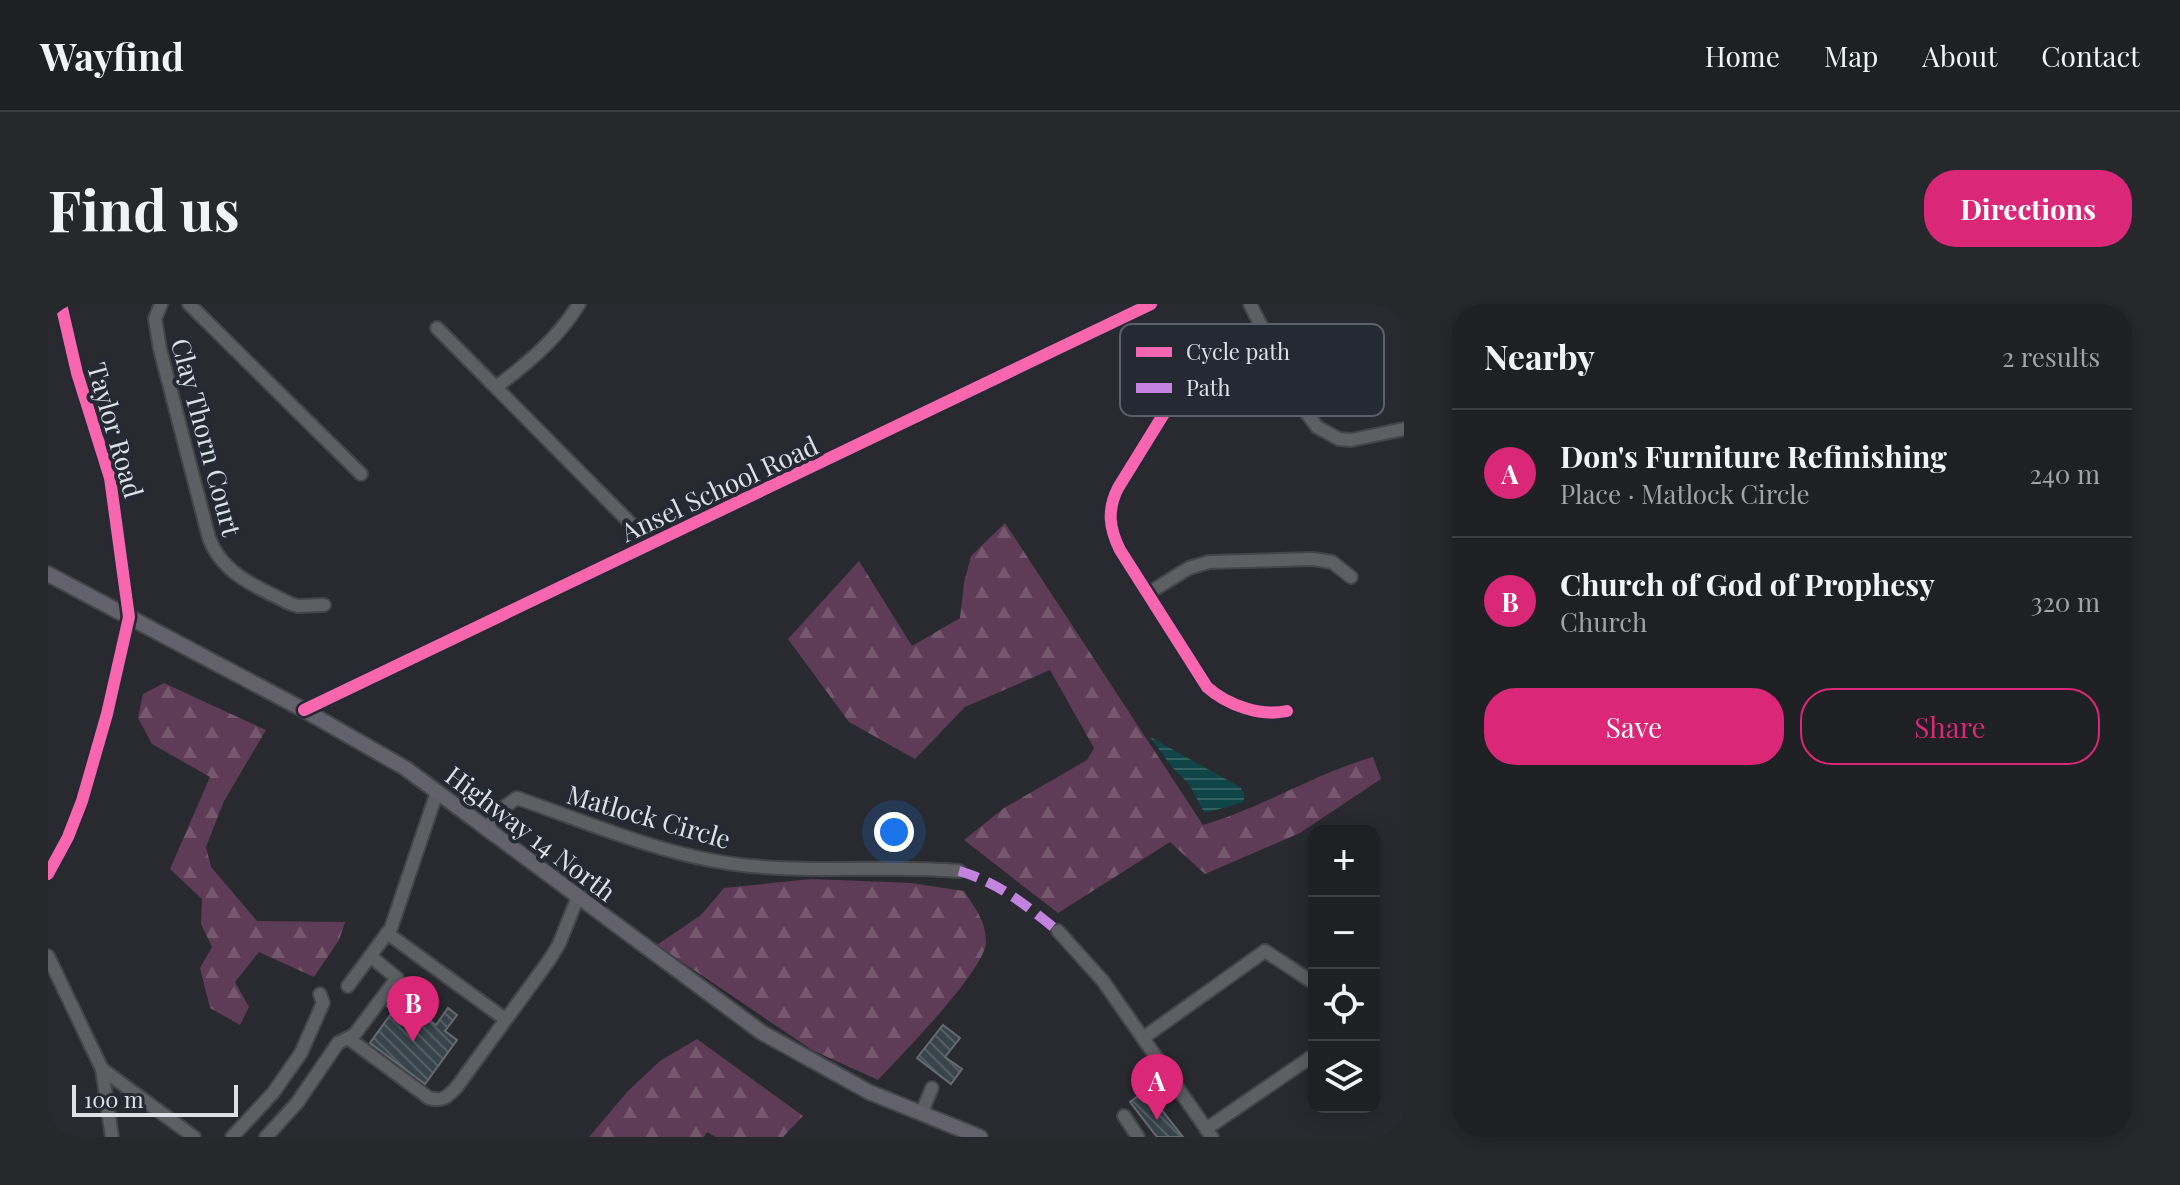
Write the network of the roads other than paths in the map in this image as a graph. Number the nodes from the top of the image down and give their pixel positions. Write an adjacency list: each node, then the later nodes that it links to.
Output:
1 (61, 304): 19 (street, Taylor Road)
2 (161, 304): 18 (street, Clay Thorn Court)
3 (189, 304): 13 (street)
4 (579, 304): 9 (street)
5 (1151, 304): 14 (street, Ansel School Road)
6 (1250, 304): 7 (street)
7 (1260, 324)
8 (437, 328): 9 (street)
9 (496, 387): 14 (street)
10 (1162, 416): 17 (street)
11 (1309, 416): 12 (street)
12 (1404, 429)
13 (361, 474)
14 (651, 544): 20 (street, Ansel School Road)
15 (48, 574): 19 (main road, Highway 14 North)
16 (1351, 577): 17 (street)
17 (1147, 594): 21 (street)
18 (324, 605)
19 (129, 617): 20 (main road, Highway 14 North); 25 (street)
20 (304, 710): 22 (main road, Highway 14 North)
21 (1287, 711)
22 (437, 792): 23 (main road, Highway 14 North); 28 (street)
23 (487, 829): 24 (street, Matlock Circle); 26 (main road, Highway 14 North)
24 (959, 871)
25 (48, 874)
26 (578, 897): 34 (street); 40 (main road, Highway 14 North)
27 (1058, 931): 36 (street)
28 (387, 933): 30 (street); 34 (street)
29 (48, 956): 38 (street)
30 (370, 956): 32 (street); 35 (street)
31 (1308, 979): 36 (street)
32 (348, 986)
33 (320, 994): 45 (street)
34 (505, 1019): 35 (street)
35 (348, 1038): 46 (street)
36 (1143, 1038): 42 (street)
37 (1308, 1059): 42 (street)
38 (102, 1069): 43 (street); 44 (street)
39 (932, 1088): 40 (street)
40 (921, 1114): 47 (main road, Highway 14 North)
41 (1124, 1116): 48 (street)
42 (1209, 1133)
43 (112, 1137)
44 (194, 1137)
45 (232, 1137)
46 (266, 1137)
47 (980, 1137)
48 (1138, 1137)

